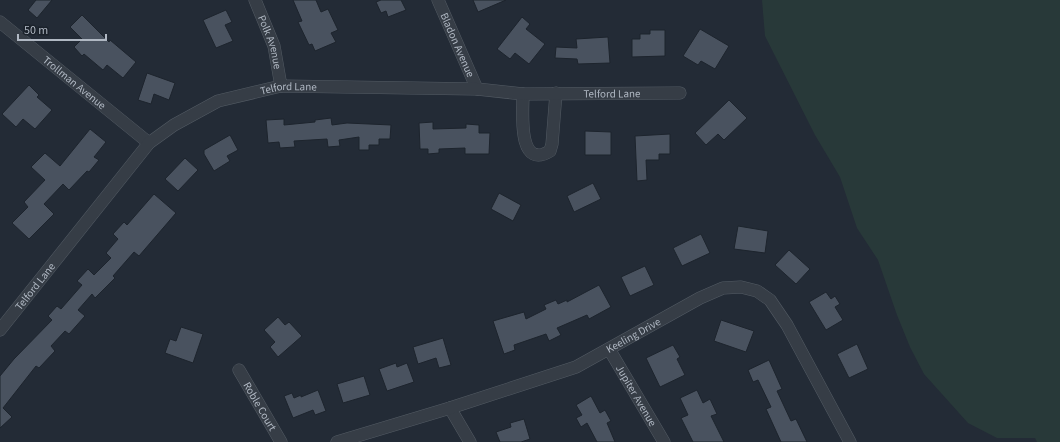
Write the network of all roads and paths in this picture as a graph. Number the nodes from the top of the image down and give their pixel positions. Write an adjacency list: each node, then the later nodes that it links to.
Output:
1 (255, 0): 4 (street, Polk Avenue)
2 (438, 0): 5 (street, Bladon Avenue)
3 (0, 22): 9 (street, Trollman Avenue)
4 (281, 86): 5 (street, Telford Lane); 9 (street, Telford Lane)
5 (477, 89): 8 (street, Telford Lane)
6 (556, 93): 7 (street, Telford Lane); 8 (street, Telford Lane); 8 (street)
7 (680, 93)
8 (523, 94)
9 (149, 143): 10 (street, Telford Lane)
10 (0, 330)
11 (608, 349): 13 (street, Keeling Drive); 17 (street, Jupiter Avenue); 18 (street, Keeling Drive)
12 (239, 370): 14 (street, Roble Court)
13 (450, 408): 15 (street, Keeling Drive); 16 (street)
14 (281, 442)
15 (337, 442)
16 (470, 442)
17 (664, 442)
18 (850, 442)

